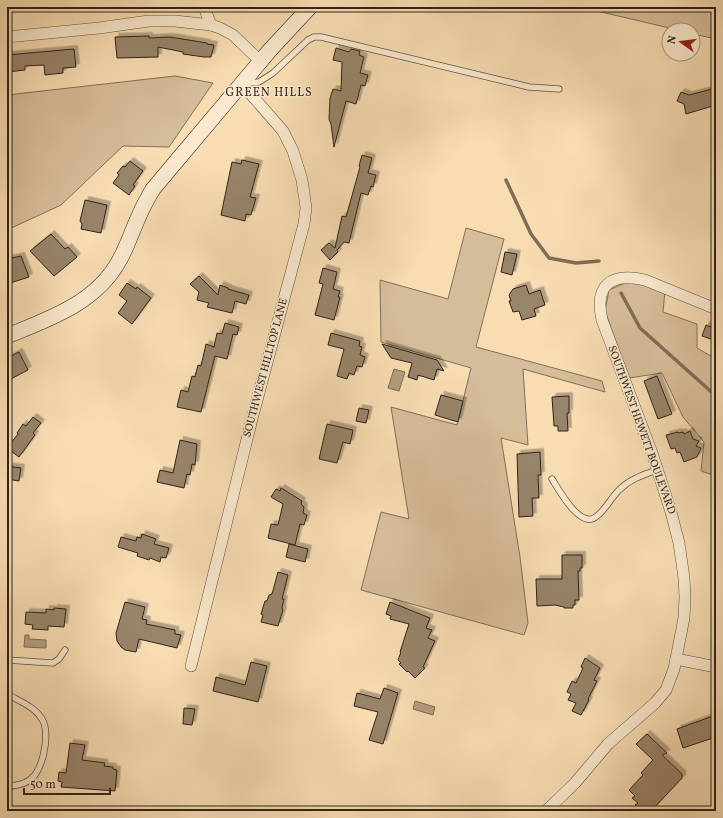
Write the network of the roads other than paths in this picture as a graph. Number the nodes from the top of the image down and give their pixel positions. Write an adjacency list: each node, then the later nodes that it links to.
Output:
1 (204, 7): 3 (street)
2 (310, 7): 5 (main road)
3 (211, 25): 4 (street); 5 (street)
4 (7, 37)
5 (260, 61): 6 (main road)
6 (242, 84): 7 (lane); 9 (main road); 15 (street, SOUTHWEST HILLTOP LANE)
7 (559, 90)
8 (716, 309): 10 (street, SOUTHWEST HEWETT BOULEVARD)
9 (7, 336)
10 (657, 470): 11 (lane); 13 (street, SOUTHWEST HEWETT BOULEVARD)
11 (552, 479)
12 (65, 650): 14 (lane)
13 (676, 658): 16 (street); 19 (street, SOUTHWEST HEWETT BOULEVARD)
14 (7, 660)
15 (191, 666)
16 (716, 668)
17 (7, 694): 18 (lane)
18 (7, 786)
19 (546, 811)

